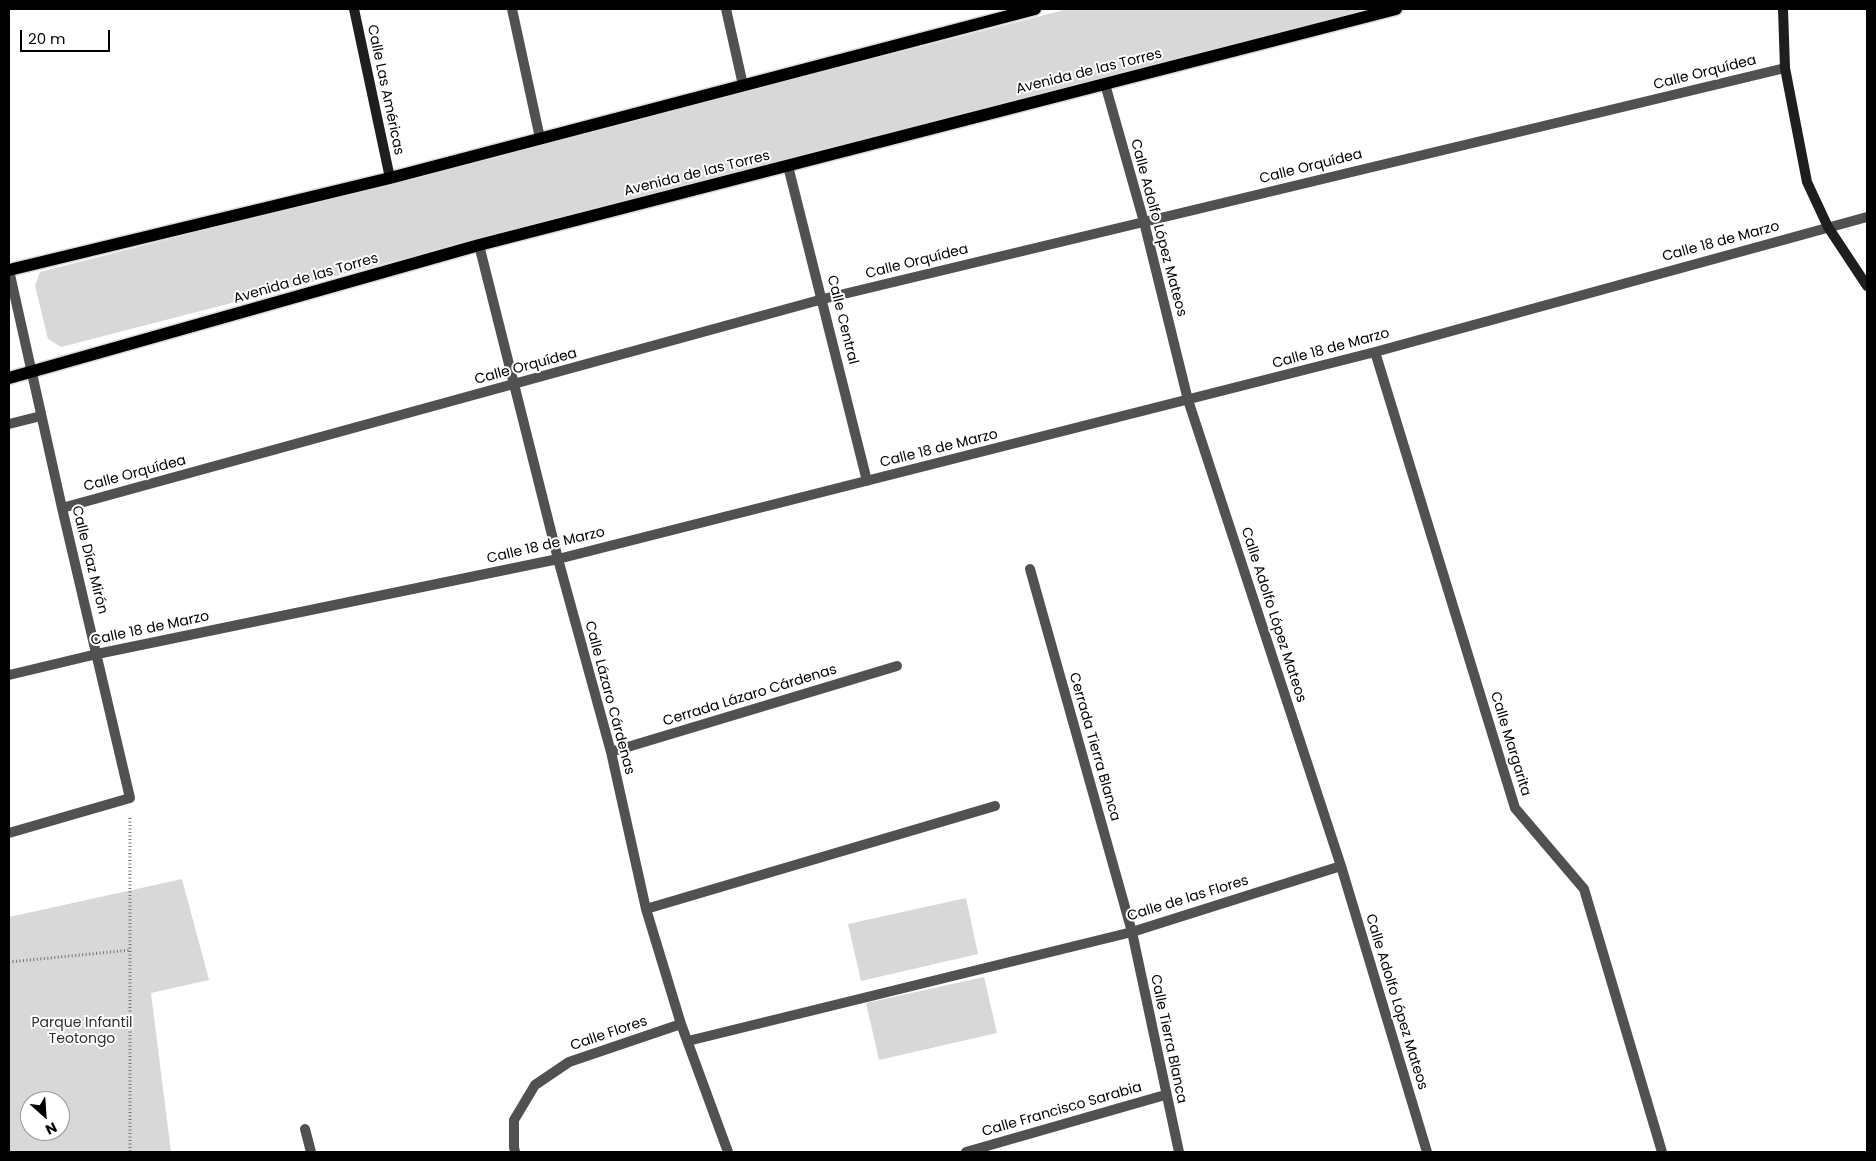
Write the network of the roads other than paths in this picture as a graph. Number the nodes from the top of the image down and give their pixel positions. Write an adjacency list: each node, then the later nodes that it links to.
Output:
1 (354, 9): 12 (street, Calle Las Américas)
2 (512, 9): 10 (street)
3 (726, 9): 9 (street)
4 (1035, 9): 9 (main road)
5 (1396, 9): 8 (main road, Avenida de las Torres)
6 (1783, 9): 7 (street)
7 (1785, 68): 14 (street, Calle Orquídea); 15 (street)
8 (1105, 84): 11 (main road, Avenida de las Torres); 14 (street, Calle Adolfo López Mateos)
9 (743, 85): 10 (main road)
10 (540, 138): 12 (main road)
11 (788, 166): 16 (main road, Avenida de las Torres); 19 (street, Calle Central)
12 (390, 178): 17 (main road)
13 (1867, 217): 15 (street, Calle 18 de Marzo)
14 (1144, 222): 19 (street, Calle Orquídea); 24 (street, Calle Adolfo López Mateos)
15 (1828, 227): 18 (street); 20 (street, Calle 18 de Marzo)
16 (480, 245): 21 (main road, Avenida de las Torres); 23 (street, Calle Lázaro Cárdenas)
17 (9, 270): 21 (street, Calle Díaz Mirón)
18 (1867, 286)
19 (823, 299): 23 (street, Calle Orquídea); 27 (street, Calle Central)
20 (1375, 352): 24 (street, Calle 18 de Marzo); 50 (street, Calle Margarita)
21 (32, 372): 22 (main road, Avenida de las Torres); 25 (street, Calle Díaz Mirón)
22 (9, 378)
23 (515, 385): 28 (street, Calle Orquídea); 29 (street, Calle Lázaro Cárdenas)
24 (1188, 400): 27 (street, Calle 18 de Marzo); 37 (street, Calle Adolfo López Mateos)
25 (41, 416): 26 (street); 28 (street, Calle Díaz Mirón)
26 (9, 424)
27 (867, 481): 29 (street, Calle 18 de Marzo)
28 (62, 508): 31 (street, Calle Díaz Mirón)
29 (558, 559): 31 (street, Calle 18 de Marzo); 34 (street, Calle Lázaro Cárdenas)
30 (1030, 569): 39 (street, Cerrada Tierra Blanca)
31 (97, 654): 33 (street, Calle 18 de Marzo); 36 (street, Calle Díaz Mirón)
32 (897, 666): 34 (street, Cerrada Lázaro Cárdenas)
33 (9, 675)
34 (611, 752): 38 (street, Calle Lázaro Cárdenas)
35 (994, 806): 38 (street)
36 (9, 833)
37 (1341, 866): 39 (street, Calle de las Flores); 49 (street, Calle Adolfo López Mateos)
38 (646, 910): 40 (street, Calle Lázaro Cárdenas)
39 (1132, 932): 41 (street, Calle de las Flores); 42 (street, Calle Tierra Blanca)
40 (681, 1024): 41 (street, Calle Lázaro Cárdenas); 45 (street, Calle Flores)
41 (688, 1041): 46 (street, Calle Lázaro Cárdenas)
42 (1165, 1095): 47 (street, Calle Francisco Sarabia); 48 (street, Calle Tierra Blanca)
43 (305, 1129): 44 (street)
44 (311, 1152)
45 (515, 1152)
46 (728, 1152)
47 (966, 1152)
48 (1179, 1152)
49 (1427, 1152)
50 (1662, 1152)

